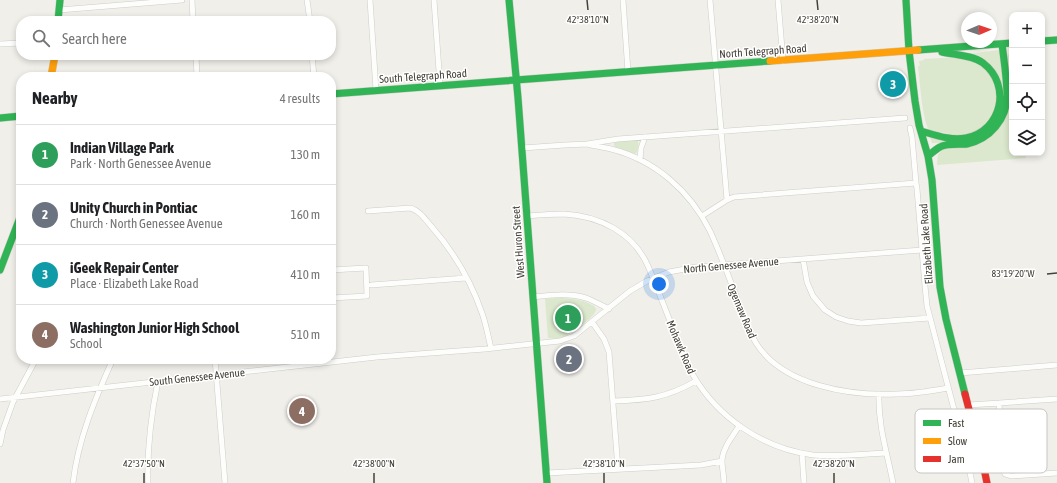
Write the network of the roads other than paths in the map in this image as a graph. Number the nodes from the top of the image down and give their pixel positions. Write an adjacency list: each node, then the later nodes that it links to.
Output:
1 (60, 0): 12 (main road)
2 (182, 0): 12 (street)
3 (192, 0): 14 (street)
4 (307, 0): 15 (street)
5 (370, 0): 35 (street)
6 (434, 0): 34 (street)
7 (509, 0): 33 (main road, West Huron Street)
8 (623, 0): 32 (street)
9 (710, 0): 28 (street)
10 (778, 0): 27 (street)
11 (906, 0): 23 (main road, Elizabeth Lake Road)
12 (59, 10): 13 (main road)
13 (58, 16)
14 (193, 16)
15 (309, 16)
16 (1057, 40): 17 (main road)
17 (1045, 41)
18 (16, 43): 20 (street)
19 (1009, 43): 21 (main road, North Telegraph Road)
20 (0, 44)
21 (1002, 44): 22 (main road, North Telegraph Road); 46 (main road)
22 (931, 50): 23 (main road, North Telegraph Road); 41 (main road)
23 (909, 51): 27 (main road, North Telegraph Road); 41 (main road, Elizabeth Lake Road)
24 (54, 60): 29 (main road)
25 (196, 60): 30 (street)
26 (312, 60): 31 (street)
27 (783, 61): 28 (main road, North Telegraph Road)
28 (716, 65): 32 (main road, North Telegraph Road); 42 (street)
29 (52, 72)
30 (197, 72)
31 (314, 72)
32 (628, 72): 33 (main road, North Telegraph Road)
33 (516, 80): 34 (main road, South Telegraph Road); 45 (main road, West Huron Street)
34 (440, 85): 35 (main road, South Telegraph Road)
35 (376, 90): 36 (main road, South Telegraph Road)
36 (336, 94)
37 (16, 116): 38 (main road)
38 (0, 118)
39 (905, 118): 42 (street)
40 (910, 128): 48 (street, Elizabeth Lake Road)
41 (921, 131): 46 (main road, Elizabeth Lake Road)
42 (721, 132): 43 (street); 49 (street)
43 (646, 137): 44 (street); 47 (street)
44 (587, 144): 45 (street); 47 (street, Ogemaw Road)
45 (522, 148): 51 (main road, West Huron Street)
46 (928, 156): 75 (main road, Elizabeth Lake Road)
47 (640, 160): 52 (street, Ogemaw Road)
48 (916, 183): 49 (street); 54 (street, Elizabeth Lake Road)
49 (726, 200): 52 (street)
50 (368, 210): 59 (street)
51 (527, 216): 60 (street, Mohawk Road); 62 (main road, West Huron Street)
52 (702, 216): 56 (street, Ogemaw Road)
53 (16, 228): 57 (main road)
54 (922, 250): 55 (street, North Genessee Avenue); 65 (street, Elizabeth Lake Road)
55 (803, 259): 56 (street, North Genessee Avenue); 65 (street)
56 (724, 265): 60 (street, North Genessee Avenue); 81 (street, Ogemaw Road)
57 (0, 270)
58 (336, 270): 63 (street)
59 (466, 278): 61 (street); 68 (street)
60 (653, 278): 64 (street, North Genessee Avenue); 78 (street, Mohawk Road)
61 (371, 284)
62 (533, 297): 64 (street); 67 (main road, West Huron Street)
63 (336, 298)
64 (608, 309): 66 (street, North Genessee Avenue)
65 (930, 318): 80 (street, Elizabeth Lake Road)
66 (592, 322): 67 (street, North Genessee Avenue); 85 (street)
67 (537, 344): 68 (street, South Genessee Avenue); 97 (main road, West Huron Street)
68 (491, 348): 69 (street, South Genessee Avenue)
69 (336, 360)
70 (33, 364): 82 (street)
71 (111, 364): 79 (street)
72 (215, 364): 76 (street)
73 (293, 364): 76 (street, South Genessee Avenue)
74 (1057, 365): 75 (street)
75 (960, 373): 87 (main road, Elizabeth Lake Road)
76 (216, 375): 77 (street, South Genessee Avenue); 104 (street)
77 (158, 381): 79 (street, South Genessee Avenue); 103 (street)
78 (696, 381): 85 (street); 91 (street, Mohawk Road)
79 (100, 388): 82 (street, South Genessee Avenue); 102 (street)
80 (948, 388): 81 (street, Ogemaw Road); 88 (street, Elizabeth Lake Road)
81 (879, 394): 94 (street)
82 (16, 397): 83 (street, South Genessee Avenue); 92 (street)
83 (0, 398)
84 (1057, 399): 86 (street)
85 (613, 401): 96 (street)
86 (999, 403): 87 (street); 90 (street)
87 (969, 405): 89 (main road, Elizabeth Lake Road)
88 (954, 409)
89 (970, 409)
90 (999, 409)
91 (739, 426): 93 (street, Mohawk Road); 95 (street)
92 (0, 444)
93 (802, 453): 94 (street, Mohawk Road); 107 (street)
94 (886, 453): 108 (street)
95 (722, 461): 96 (street); 106 (street)
96 (618, 469): 97 (street)
97 (546, 473): 105 (main road, West Huron Street)
98 (970, 473): 109 (street, Elizabeth Lake Road)
99 (985, 473): 110 (main road, Elizabeth Lake Road)
100 (1005, 473): 101 (street)
101 (1057, 473)
102 (73, 483)
103 (148, 483)
104 (225, 483)
105 (547, 483)
106 (724, 483)
107 (804, 483)
108 (893, 483)
109 (972, 483)
110 (987, 483)

